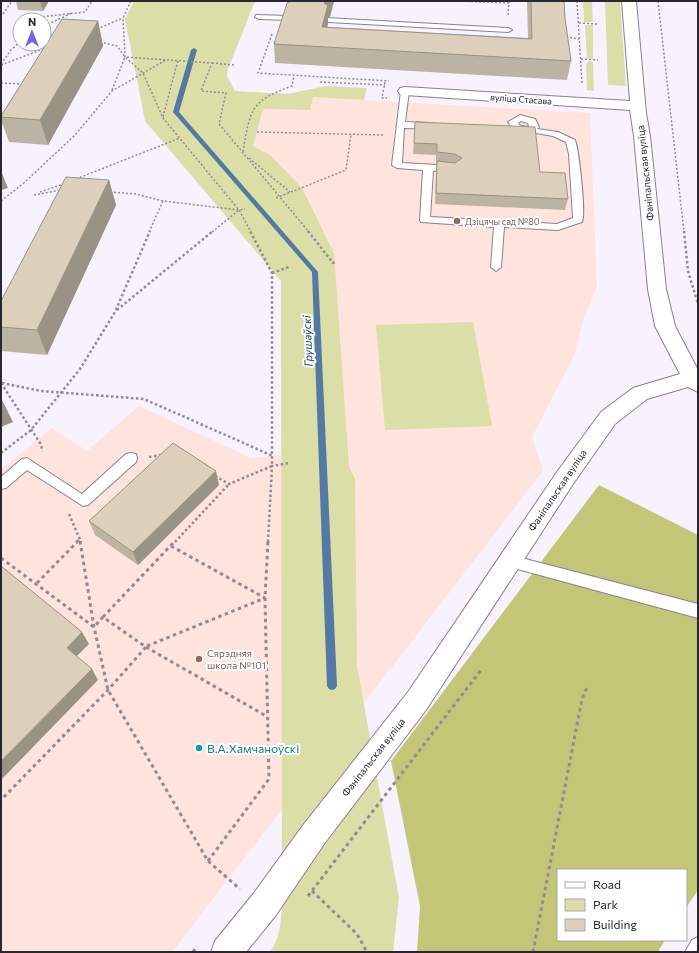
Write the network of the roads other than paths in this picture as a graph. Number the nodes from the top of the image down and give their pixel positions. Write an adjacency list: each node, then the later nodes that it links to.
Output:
1 (629, 1): 7 (street, Фаніпальская вуліца)
2 (259, 17): 3 (lane)
3 (289, 18)
4 (329, 20): 5 (lane)
5 (508, 30)
6 (399, 88): 7 (street, вуліца Стасава); 9 (lane)
7 (637, 106): 18 (street, Фаніпальская вуліца)
8 (534, 123): 11 (lane); 11 (lane); 13 (lane)
9 (400, 125): 10 (lane); 14 (lane)
10 (439, 127)
11 (519, 127): 12 (lane); 13 (lane)
12 (506, 128)
13 (556, 134): 16 (lane)
14 (428, 167): 15 (lane); 16 (lane)
15 (448, 169)
16 (499, 224): 17 (lane)
17 (496, 267)
18 (695, 381): 21 (street, Фаніпальская вуліца)
19 (131, 458): 20 (lane)
20 (1, 484)
21 (510, 561): 22 (lane); 24 (street, Фаніпальская вуліца)
22 (698, 611)
23 (698, 946): 25 (lane)
24 (226, 952)
25 (694, 952)

